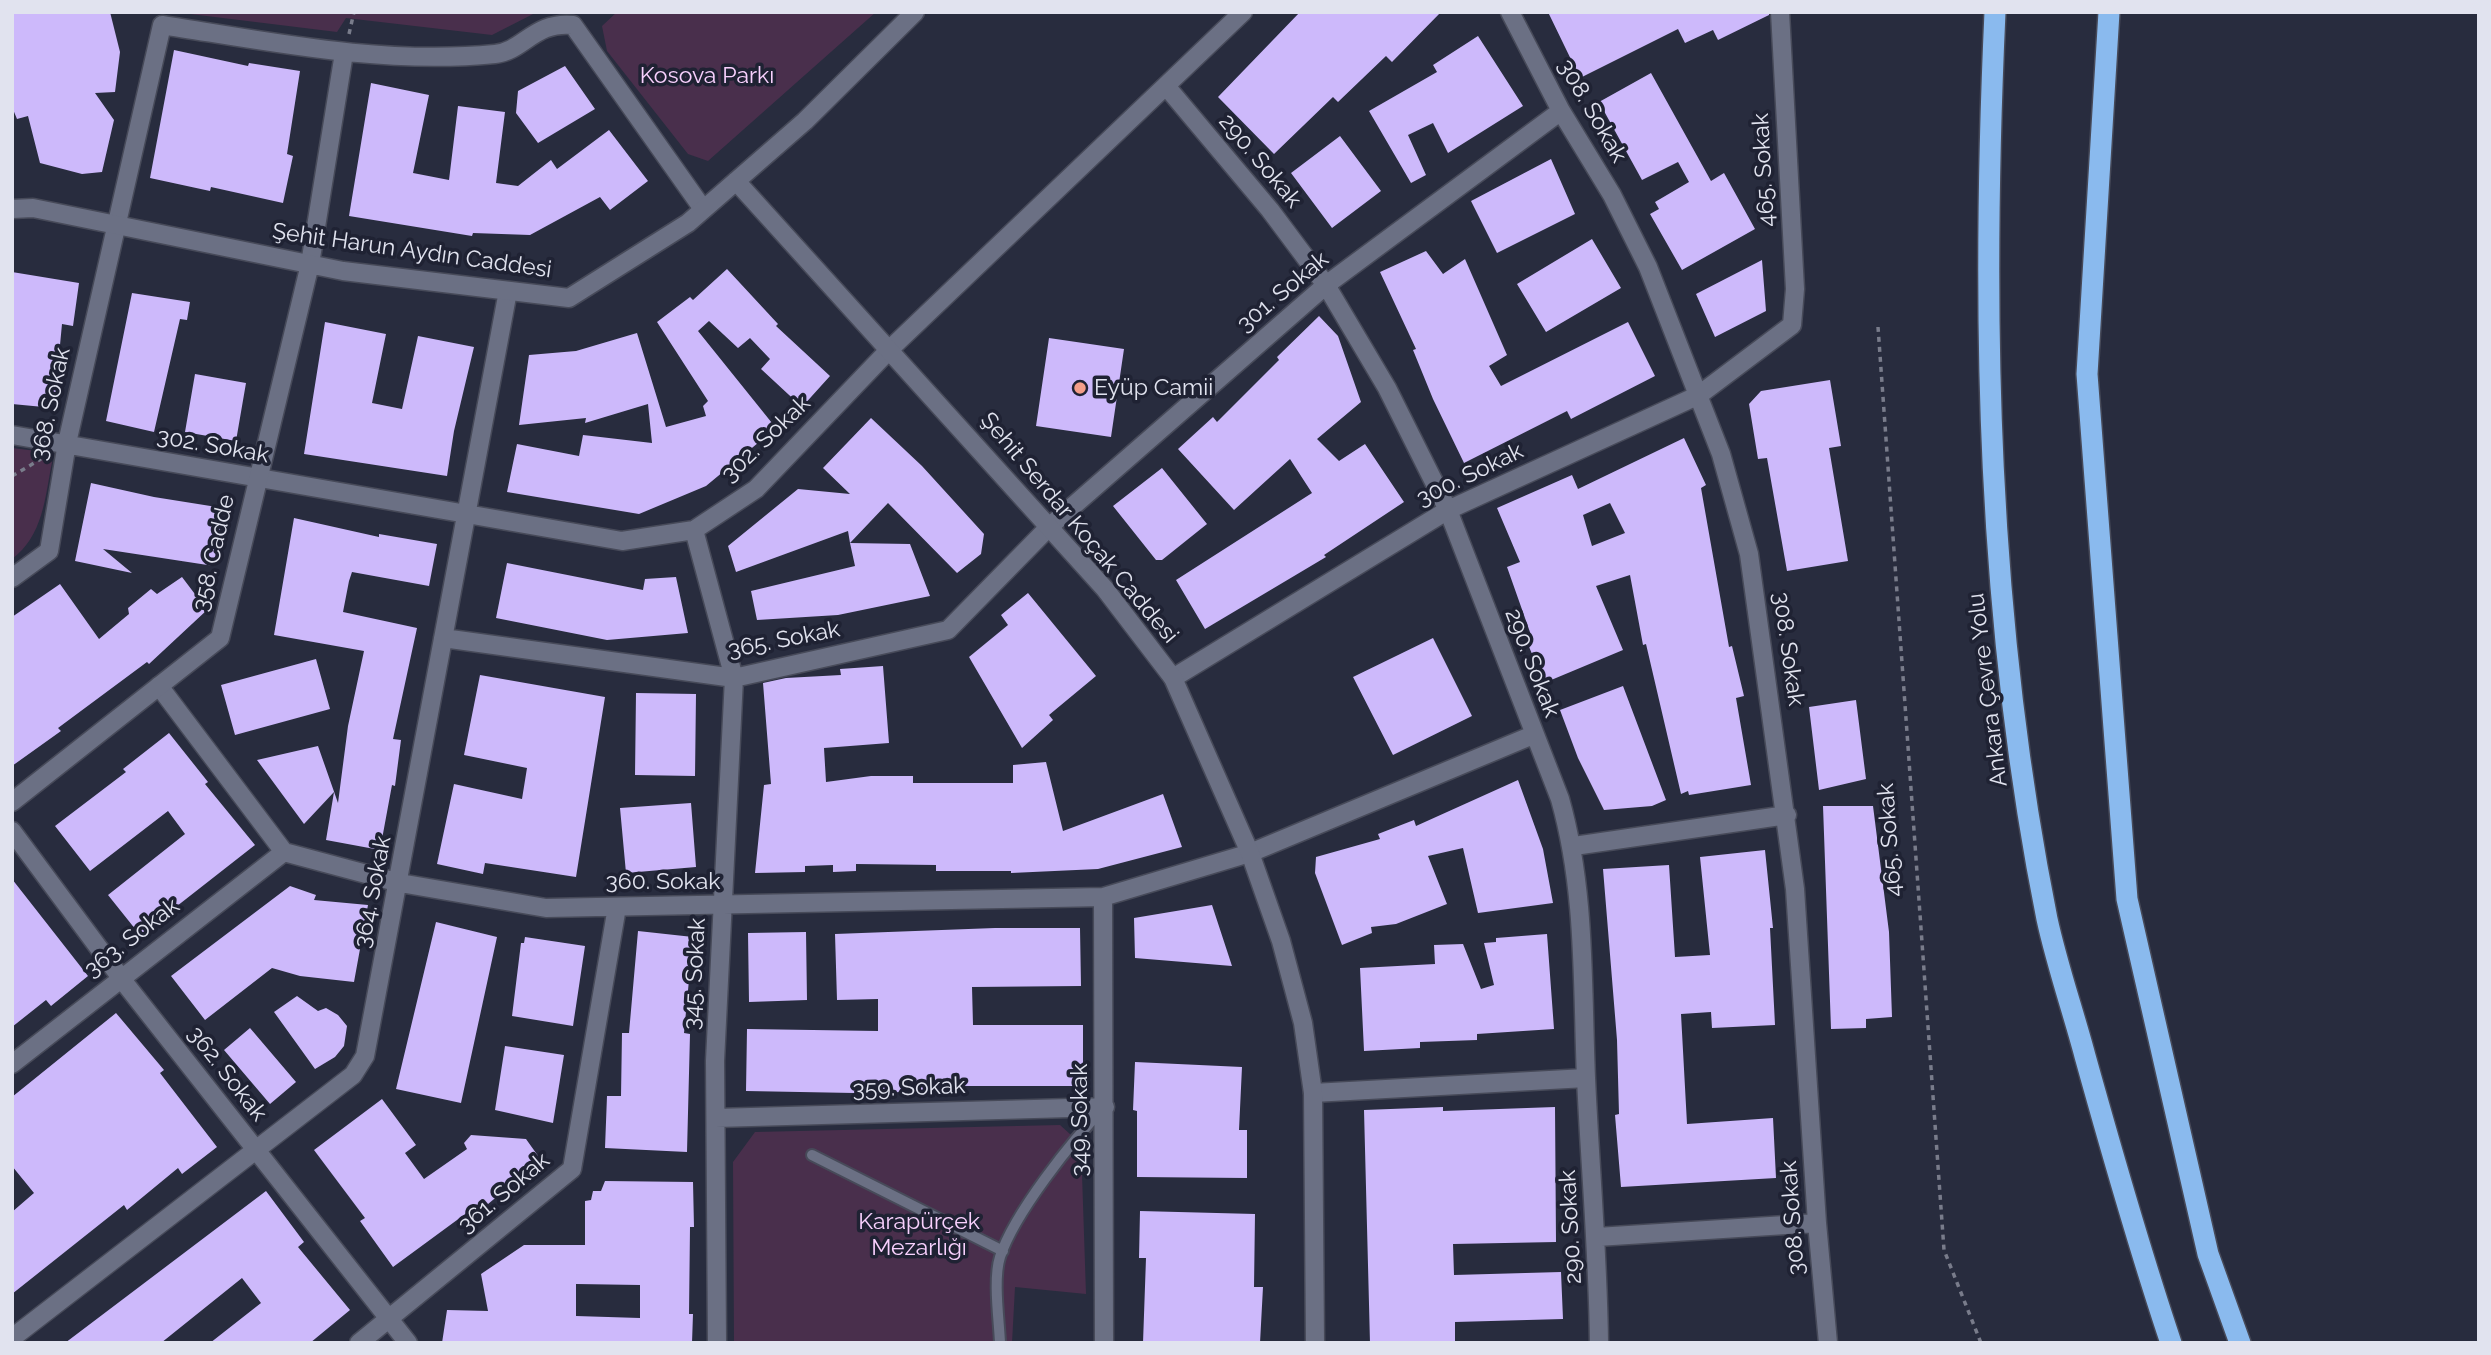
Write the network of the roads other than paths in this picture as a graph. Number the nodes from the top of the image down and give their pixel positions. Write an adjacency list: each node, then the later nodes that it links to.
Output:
1 (915, 12): 11 (street, Şehit Harun Aydın Caddesi)
2 (1243, 12): 9 (street, 302. Sokak)
3 (1510, 12): 10 (street, 308. Sokak)
4 (1780, 12): 18 (street, 465. Sokak)
5 (1995, 12): 65 (highway, Ankara Çevre Yolu)
6 (2109, 12): 66 (highway)
7 (159, 19): 8 (street); 14 (street, 368. Sokak)
8 (344, 53): 13 (street); 15 (street, 358. Cadde)
9 (1166, 86): 16 (street, 290. Sokak); 19 (street, 302. Sokak)
10 (1561, 111): 16 (street, 301. Sokak); 20 (street, 308. Sokak)
11 (736, 181): 13 (street, Şehit Harun Aydın Caddesi); 19 (street, Şehit Serdar Koçak Caddesi)
12 (12, 209): 14 (street, Şehit Harun Aydın Caddesi)
13 (703, 209): 17 (street, Şehit Harun Aydın Caddesi)
14 (116, 224): 15 (street, Şehit Harun Aydın Caddesi); 22 (street, 368. Sokak)
15 (310, 264): 17 (street, Şehit Harun Aydın Caddesi); 23 (street, 358. Cadde)
16 (1326, 285): 24 (street, 290. Sokak); 26 (street, 301. Sokak)
17 (508, 291): 25 (street, 364. Sokak)
18 (1792, 325): 20 (street, 300. Sokak)
19 (890, 349): 26 (street, Şehit Serdar Koçak Caddesi); 27 (street, 302. Sokak)
20 (1699, 395): 24 (street, 300. Sokak); 35 (street, 308. Sokak)
21 (12, 435): 22 (street, 302. Sokak)
22 (66, 443): 23 (street, 302. Sokak); 28 (street, 368. Sokak)
23 (256, 479): 25 (street, 302. Sokak); 32 (street, 358. Cadde)
24 (1448, 510): 31 (street, 300. Sokak); 33 (street, 290. Sokak)
25 (466, 515): 27 (street, 302. Sokak); 29 (street, 364. Sokak)
26 (1049, 527): 30 (street, 365. Sokak); 31 (street, Şehit Serdar Koçak Caddesi)
27 (694, 530): 30 (street, 345. Sokak)
28 (12, 578)
29 (443, 638): 30 (street, 365. Sokak); 40 (street, 364. Sokak)
30 (734, 678): 42 (street, 345. Sokak)
31 (1173, 678): 39 (street, Şehit Serdar Koçak Caddesi)
32 (159, 686): 34 (street, 358. Cadde); 38 (street)
33 (1533, 735): 37 (street, 290. Sokak); 39 (street, 360. Sokak)
34 (12, 802)
35 (1787, 815): 37 (street); 52 (street, 308. Sokak)
36 (12, 831): 44 (street, 362. Sokak)
37 (1574, 846): 46 (street, 290. Sokak)
38 (284, 852): 40 (street, 360. Sokak); 44 (street, 363. Sokak)
39 (1250, 853): 41 (street, 360. Sokak); 47 (street, Şehit Serdar Koçak Caddesi)
40 (400, 883): 43 (street, 360. Sokak); 50 (street, 364. Sokak)
41 (1102, 897): 42 (street, 360. Sokak); 48 (street, 349. Sokak)
42 (723, 906): 43 (street, 360. Sokak); 49 (street, 345. Sokak)
43 (617, 907): 55 (street, 361. Sokak)
44 (121, 977): 45 (street, 363. Sokak); 50 (street, 362. Sokak)
45 (12, 1064)
46 (1586, 1078): 47 (street); 53 (street, 290. Sokak)
47 (1313, 1093): 62 (street, Şehit Serdar Koçak Caddesi)
48 (1105, 1107): 49 (street, 359. Sokak); 54 (lane); 61 (street, 349. Sokak)
49 (716, 1118): 59 (street, 345. Sokak)
50 (256, 1150): 55 (street, 362. Sokak); 56 (street, 364. Sokak)
51 (812, 1155): 54 (lane)
52 (1817, 1223): 53 (street); 64 (street, 308. Sokak)
53 (1597, 1237): 63 (street, 290. Sokak)
54 (1003, 1251): 60 (lane)
55 (389, 1321): 57 (street, 361. Sokak); 58 (street, 362. Sokak)
56 (13, 1340)
57 (359, 1343)
58 (408, 1343)
59 (717, 1343)
60 (1000, 1343)
61 (1104, 1343)
62 (1315, 1343)
63 (1600, 1343)
64 (1828, 1343)
65 (2171, 1343)
66 (2240, 1343)

